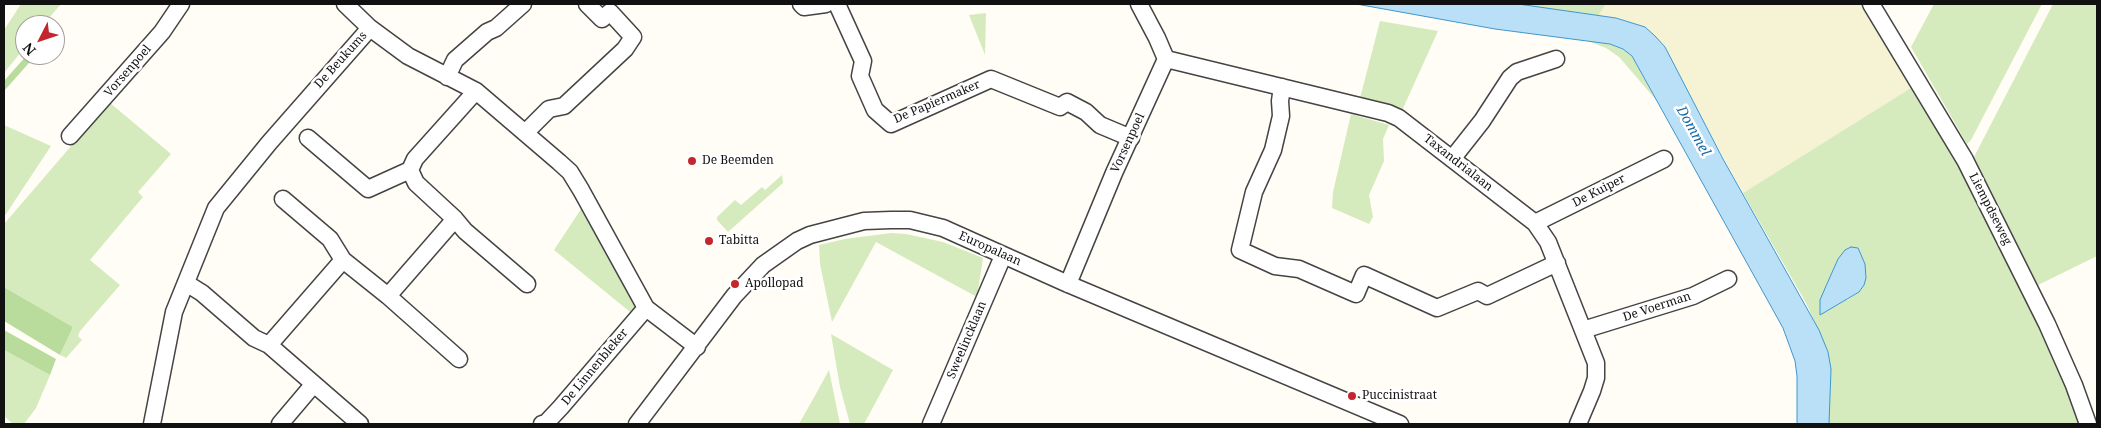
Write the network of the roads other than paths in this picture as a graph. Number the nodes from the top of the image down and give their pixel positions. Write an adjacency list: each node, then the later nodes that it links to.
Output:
1 (181, 4): 17 (street, Vorsenpoel)
2 (345, 4): 10 (street)
3 (524, 4): 13 (street)
4 (588, 4): 16 (street)
5 (801, 4): 6 (street)
6 (826, 4)
7 (837, 4): 19 (street, De Papiermaker)
8 (1138, 4): 11 (street)
9 (1871, 4): 48 (street, Liempdseweg)
10 (370, 28): 13 (street, De Beukums); 30 (street, De Beukums)
11 (1166, 59): 14 (street, Taxandrialaan); 19 (street, Vorsenpoel)
12 (1556, 59): 20 (street)
13 (447, 77): 15 (street, De Beukums)
14 (1282, 87): 20 (street, Taxandrialaan); 28 (street)
15 (476, 91): 16 (street, De Beukums); 22 (street)
16 (525, 133): 34 (street, De Beukums)
17 (70, 136)
18 (308, 138): 22 (street)
19 (1130, 138): 32 (street, Vorsenpoel)
20 (1452, 159): 25 (street, Taxandrialaan)
21 (1664, 159): 25 (street, De Kuiper)
22 (410, 170): 24 (street)
23 (283, 199): 27 (street)
24 (454, 219): 31 (street); 33 (street)
25 (1535, 223): 28 (street, Taxandrialaan)
26 (1003, 256): 32 (street, Europalaan); 37 (street, Europalaan); 45 (street, Sweelincklaan)
27 (342, 260): 33 (street); 36 (street)
28 (1557, 263): 35 (street, Taxandrialaan)
29 (1728, 279): 35 (street, De Voerman)
30 (186, 283): 36 (street); 40 (street, De Beukums)
31 (526, 284)
32 (1068, 284): 46 (street, Europalaan)
33 (388, 296): 38 (street)
34 (646, 308): 37 (street, De Beukums); 43 (street, De Linnenbleker)
35 (1583, 330): 47 (street, Taxandrialaan)
36 (269, 345): 39 (street)
37 (697, 347): 44 (street, Europalaan)
38 (459, 359)
39 (313, 385): 41 (street); 42 (street)
40 (152, 424)
41 (280, 424)
42 (360, 424)
43 (542, 424)
44 (637, 424)
45 (930, 424)
46 (1400, 424)
47 (1578, 424)
48 (2088, 424)

